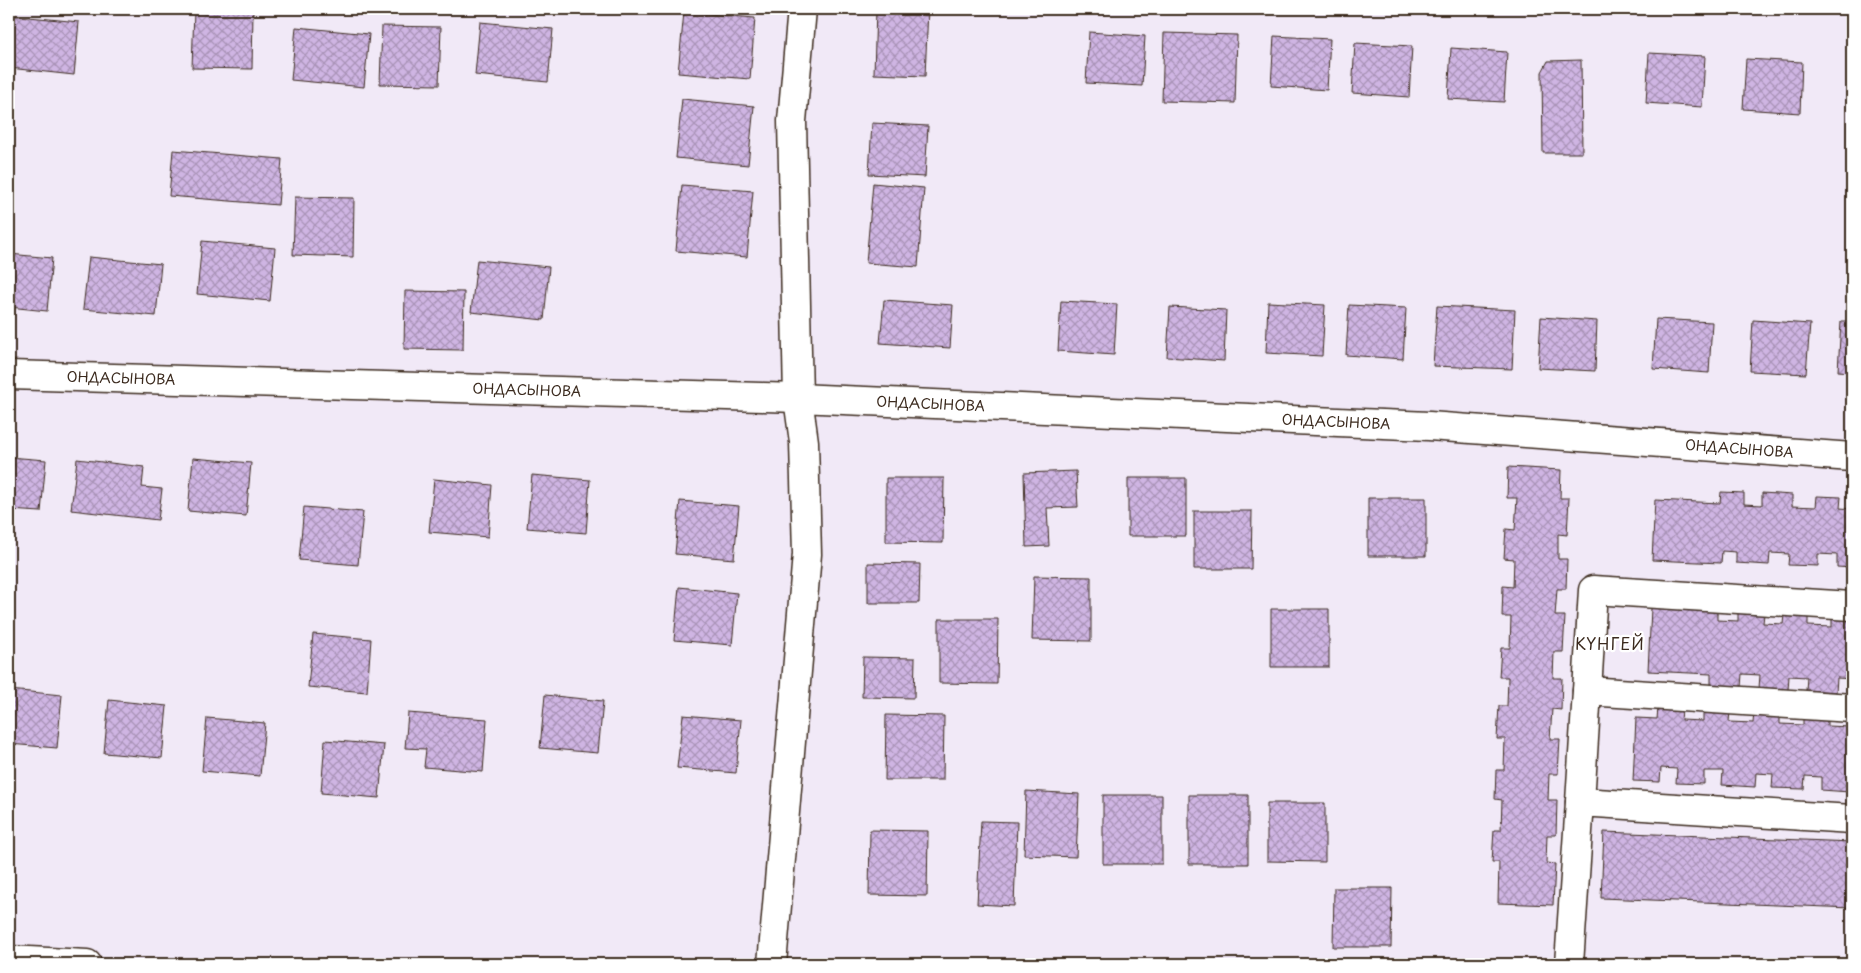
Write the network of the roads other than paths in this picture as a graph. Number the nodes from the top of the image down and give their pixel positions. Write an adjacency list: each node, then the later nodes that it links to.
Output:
1 (802, 9): 3 (street)
2 (9, 375): 3 (street, ОНДАСЫНОВА)
3 (798, 398): 4 (street, ОНДАСЫНОВА); 12 (street)
4 (1852, 457)
5 (1852, 606): 6 (street)
6 (1587, 691): 7 (street); 8 (street)
7 (1852, 708)
8 (1580, 802): 9 (street); 13 (street)
9 (1852, 819)
10 (9, 960): 11 (street)
11 (87, 964)
12 (772, 964)
13 (1569, 964)

